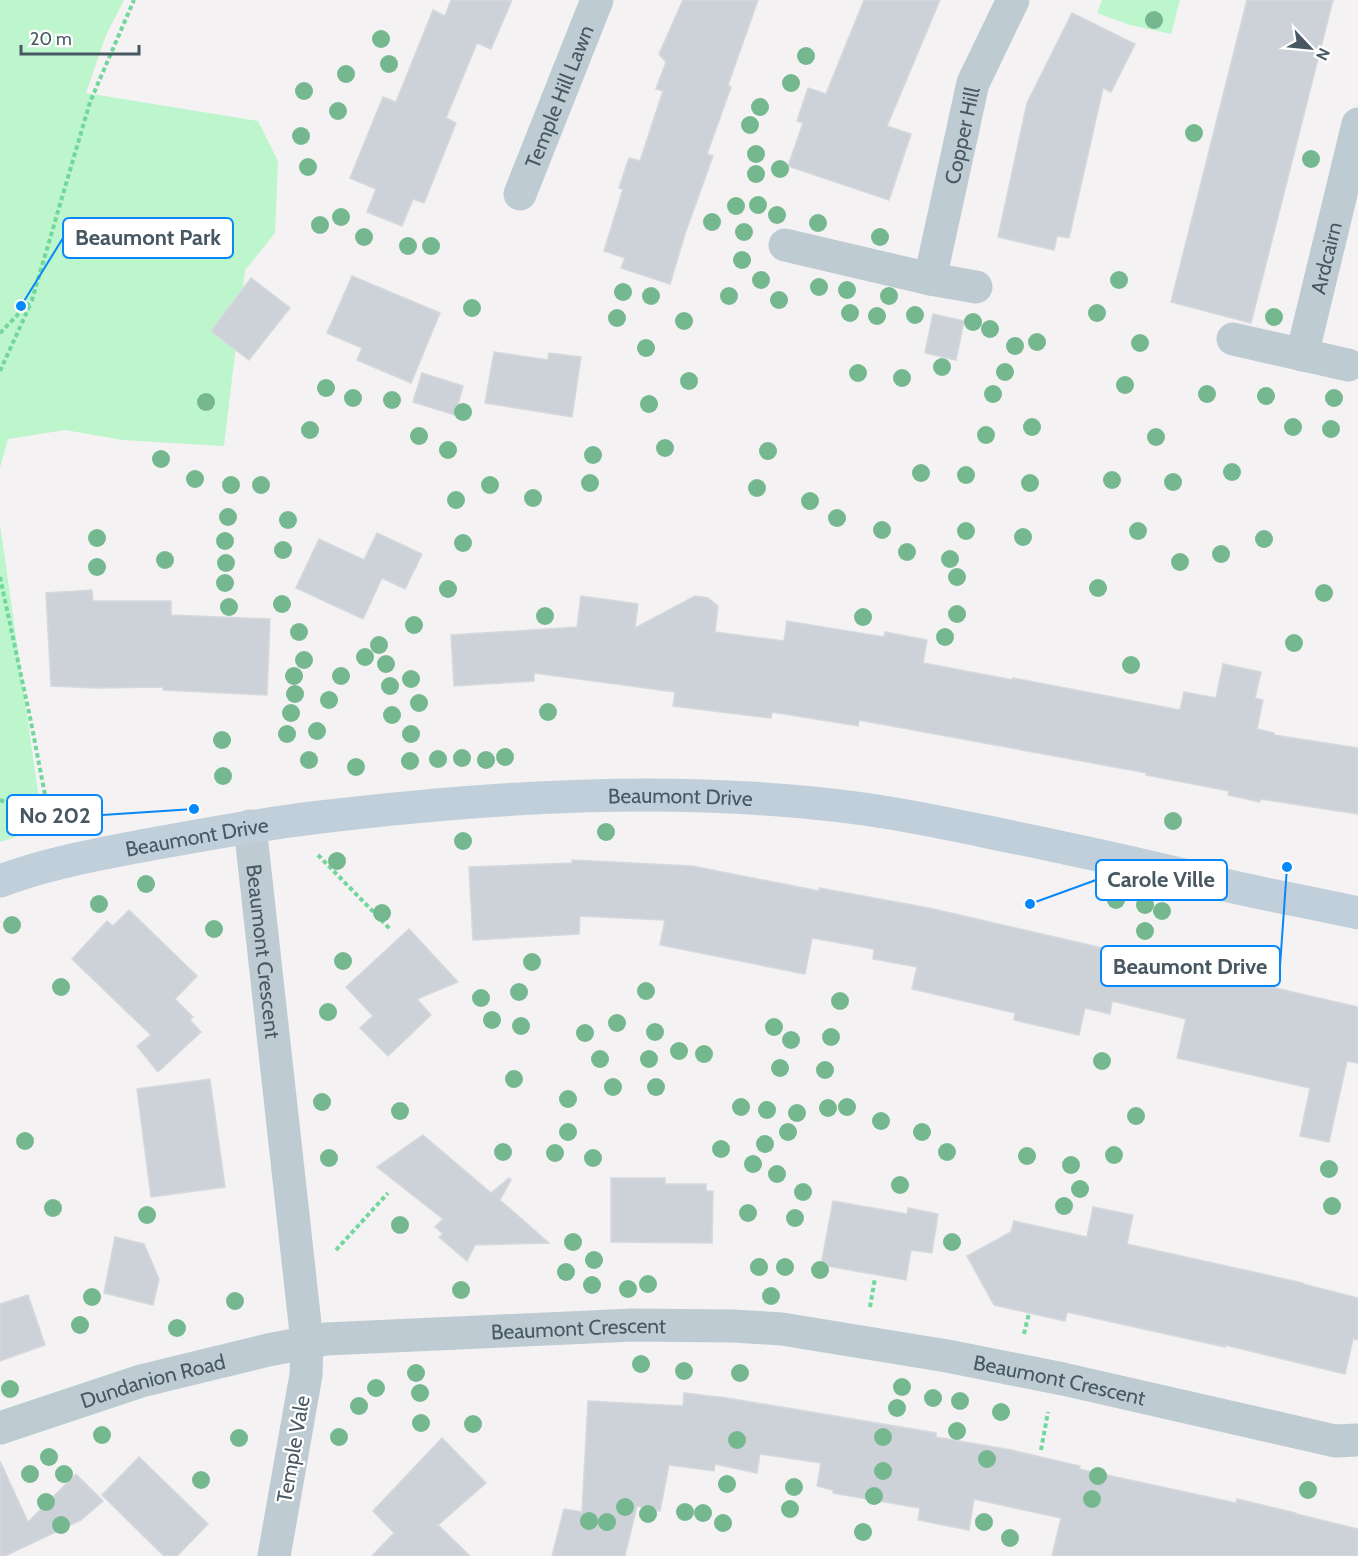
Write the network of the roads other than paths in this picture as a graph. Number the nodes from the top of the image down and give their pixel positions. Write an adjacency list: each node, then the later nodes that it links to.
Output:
1 (597, 0): 4 (street, Temple Hill Lawn)
2 (1013, 0): 6 (street, Copper Hill)
3 (1358, 124): 9 (street, Ardcairn)
4 (520, 194)
5 (785, 246): 6 (street)
6 (930, 279): 7 (street)
7 (976, 287)
8 (1233, 339): 9 (street)
9 (1302, 355): 10 (street)
10 (1348, 365)
11 (250, 826): 12 (street, Beaumont Drive); 13 (street, Beaumont Drive); 14 (street, Beaumont Crescent)
12 (0, 880)
13 (1358, 913)
14 (308, 1342): 15 (street, Dundanion Road); 16 (street, Beaumont Crescent); 17 (street, Temple Vale)
15 (0, 1428)
16 (1358, 1440)
17 (274, 1556)

